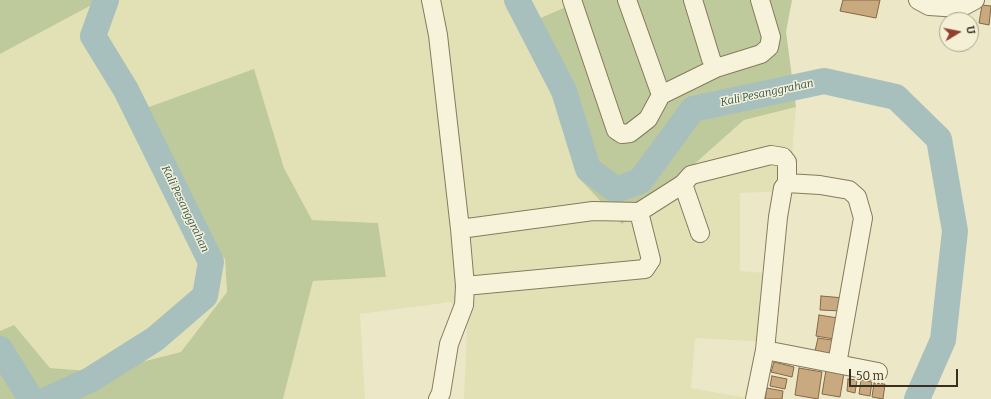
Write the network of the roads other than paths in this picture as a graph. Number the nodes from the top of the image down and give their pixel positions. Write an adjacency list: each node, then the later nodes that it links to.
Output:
1 (431, 0): 13 (street)
2 (572, 0): 9 (street)
3 (627, 0): 9 (street)
4 (692, 0): 8 (street)
5 (760, 0): 8 (street)
6 (918, 0): 7 (street)
7 (975, 0)
8 (716, 68): 9 (street)
9 (660, 95)
10 (787, 183): 11 (street); 16 (street); 17 (street)
11 (683, 184): 12 (street); 14 (street)
12 (639, 212): 13 (street); 15 (street)
13 (460, 229): 15 (street)
14 (700, 233)
15 (465, 286): 19 (street)
16 (765, 350): 17 (street); 20 (street)
17 (837, 364): 18 (street)
18 (878, 372)
19 (438, 399)
20 (755, 399)

